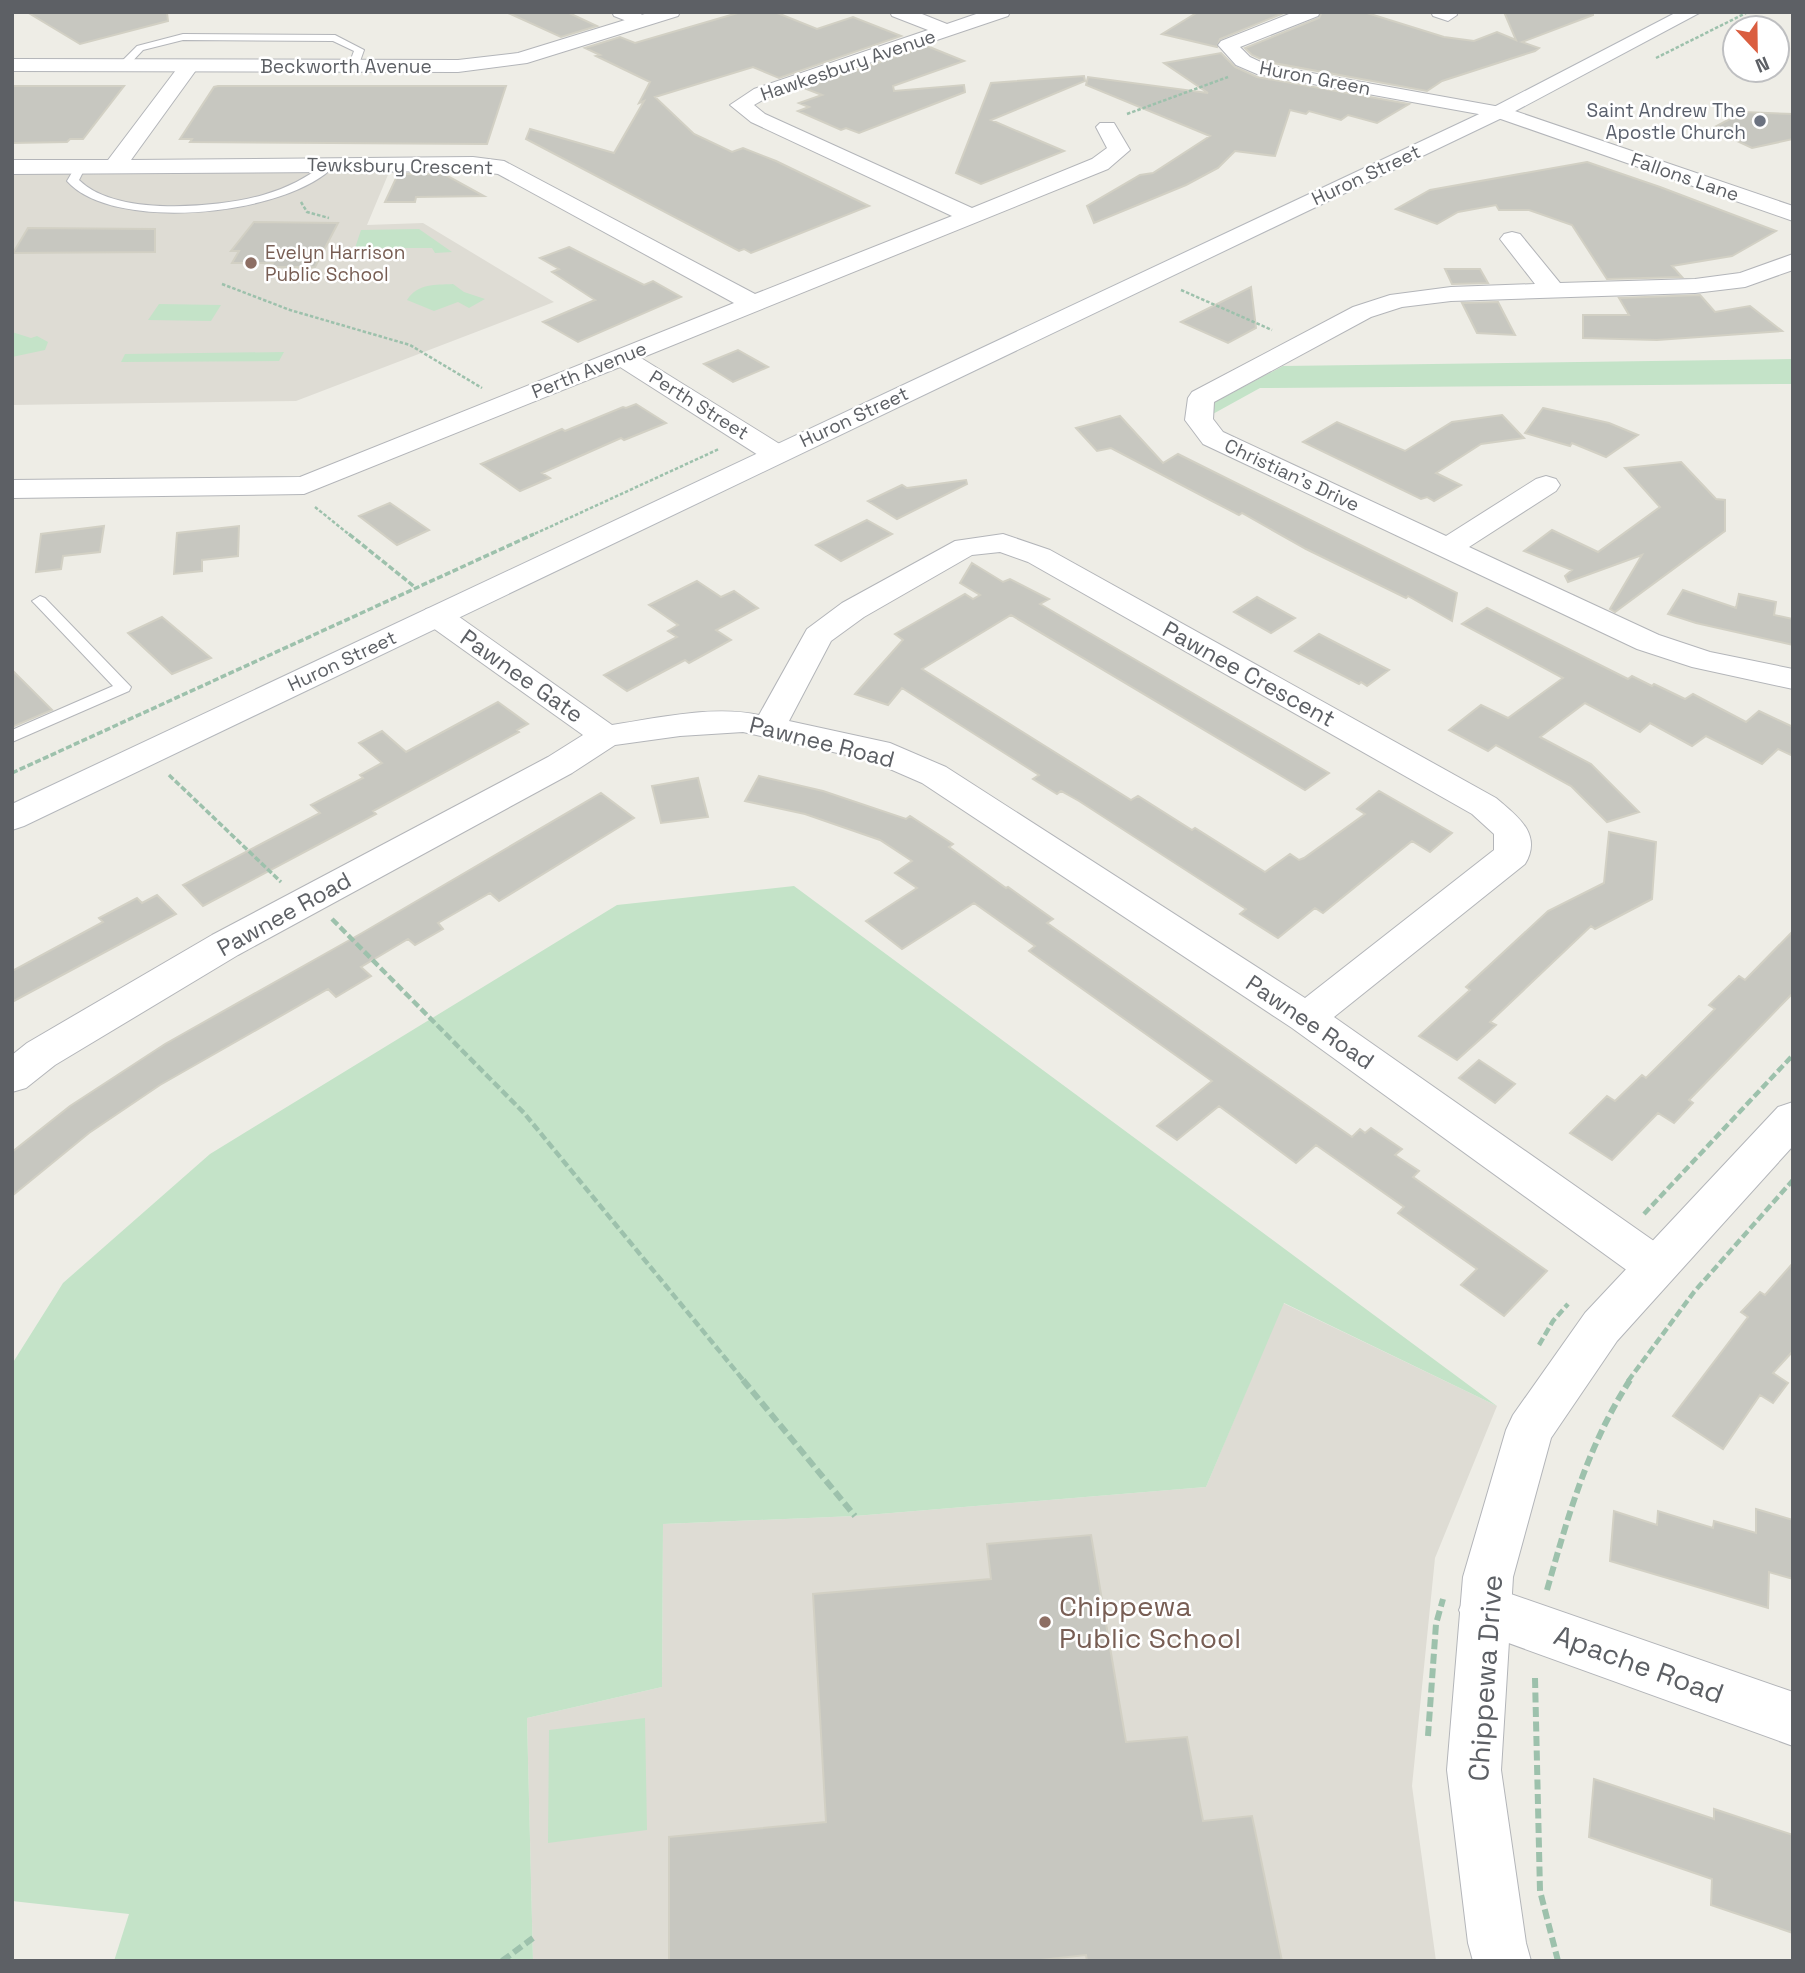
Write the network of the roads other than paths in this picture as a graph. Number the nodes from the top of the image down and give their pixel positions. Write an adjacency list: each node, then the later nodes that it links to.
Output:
1 (621, 12): 7 (street)
2 (671, 12): 7 (street, Beckworth Avenue)
3 (899, 12): 8 (street)
4 (1002, 12): 8 (street, Hawkesbury Avenue)
5 (1311, 12): 13 (street, Huron Green)
6 (1692, 12): 13 (street, Huron Street)
7 (642, 21): 12 (street, Beckworth Avenue)
8 (948, 31): 20 (street, Hawkesbury Avenue)
9 (12, 65): 11 (street, Beckworth Avenue)
10 (189, 65): 11 (street, Beckworth Avenue); 12 (street, Beckworth Avenue); 17 (street)
11 (121, 66): 12 (lane)
12 (353, 67)
13 (1499, 112): 19 (street, Fallons Lane); 26 (street, Huron Street)
14 (1117, 121): 20 (street, Perth Avenue)
15 (330, 165): 16 (lane); 17 (street, Tewksbury Crescent); 24 (street, Tewksbury Crescent)
16 (81, 166): 17 (street, Tewksbury Crescent); 18 (street, Tewksbury Crescent)
17 (116, 166)
18 (12, 167)
19 (1793, 214)
20 (971, 216): 24 (street, Perth Avenue)
21 (1512, 239): 23 (street)
22 (1793, 261): 23 (street, Christian's Drive)
23 (1554, 292): 29 (street, Christian's Drive)
24 (754, 304): 25 (street, Perth Avenue)
25 (622, 357): 26 (street, Perth Street); 28 (street, Perth Avenue)
26 (776, 454): 31 (street, Huron Street)
27 (1546, 485): 29 (street)
28 (12, 489)
29 (1447, 548): 32 (street, Christian's Drive)
30 (40, 601): 35 (lane)
31 (437, 616): 34 (street, Pawnee Gate); 36 (street, Huron Street)
32 (1793, 679)
33 (769, 727): 34 (street, Pawnee Road); 37 (street, Pawnee Road); 37 (street, Pawnee Crescent)
34 (606, 736): 38 (street, Pawnee Road)
35 (12, 737)
36 (12, 818)
37 (1306, 1018): 40 (street, Pawnee Road)
38 (12, 1077)
39 (1793, 1118): 40 (street, Chippewa Drive)
40 (1655, 1266): 41 (street, Chippewa Drive)
41 (1485, 1610): 42 (street, Apache Road); 43 (street, Chippewa Drive)
42 (1793, 1719)
43 (1502, 1961)

